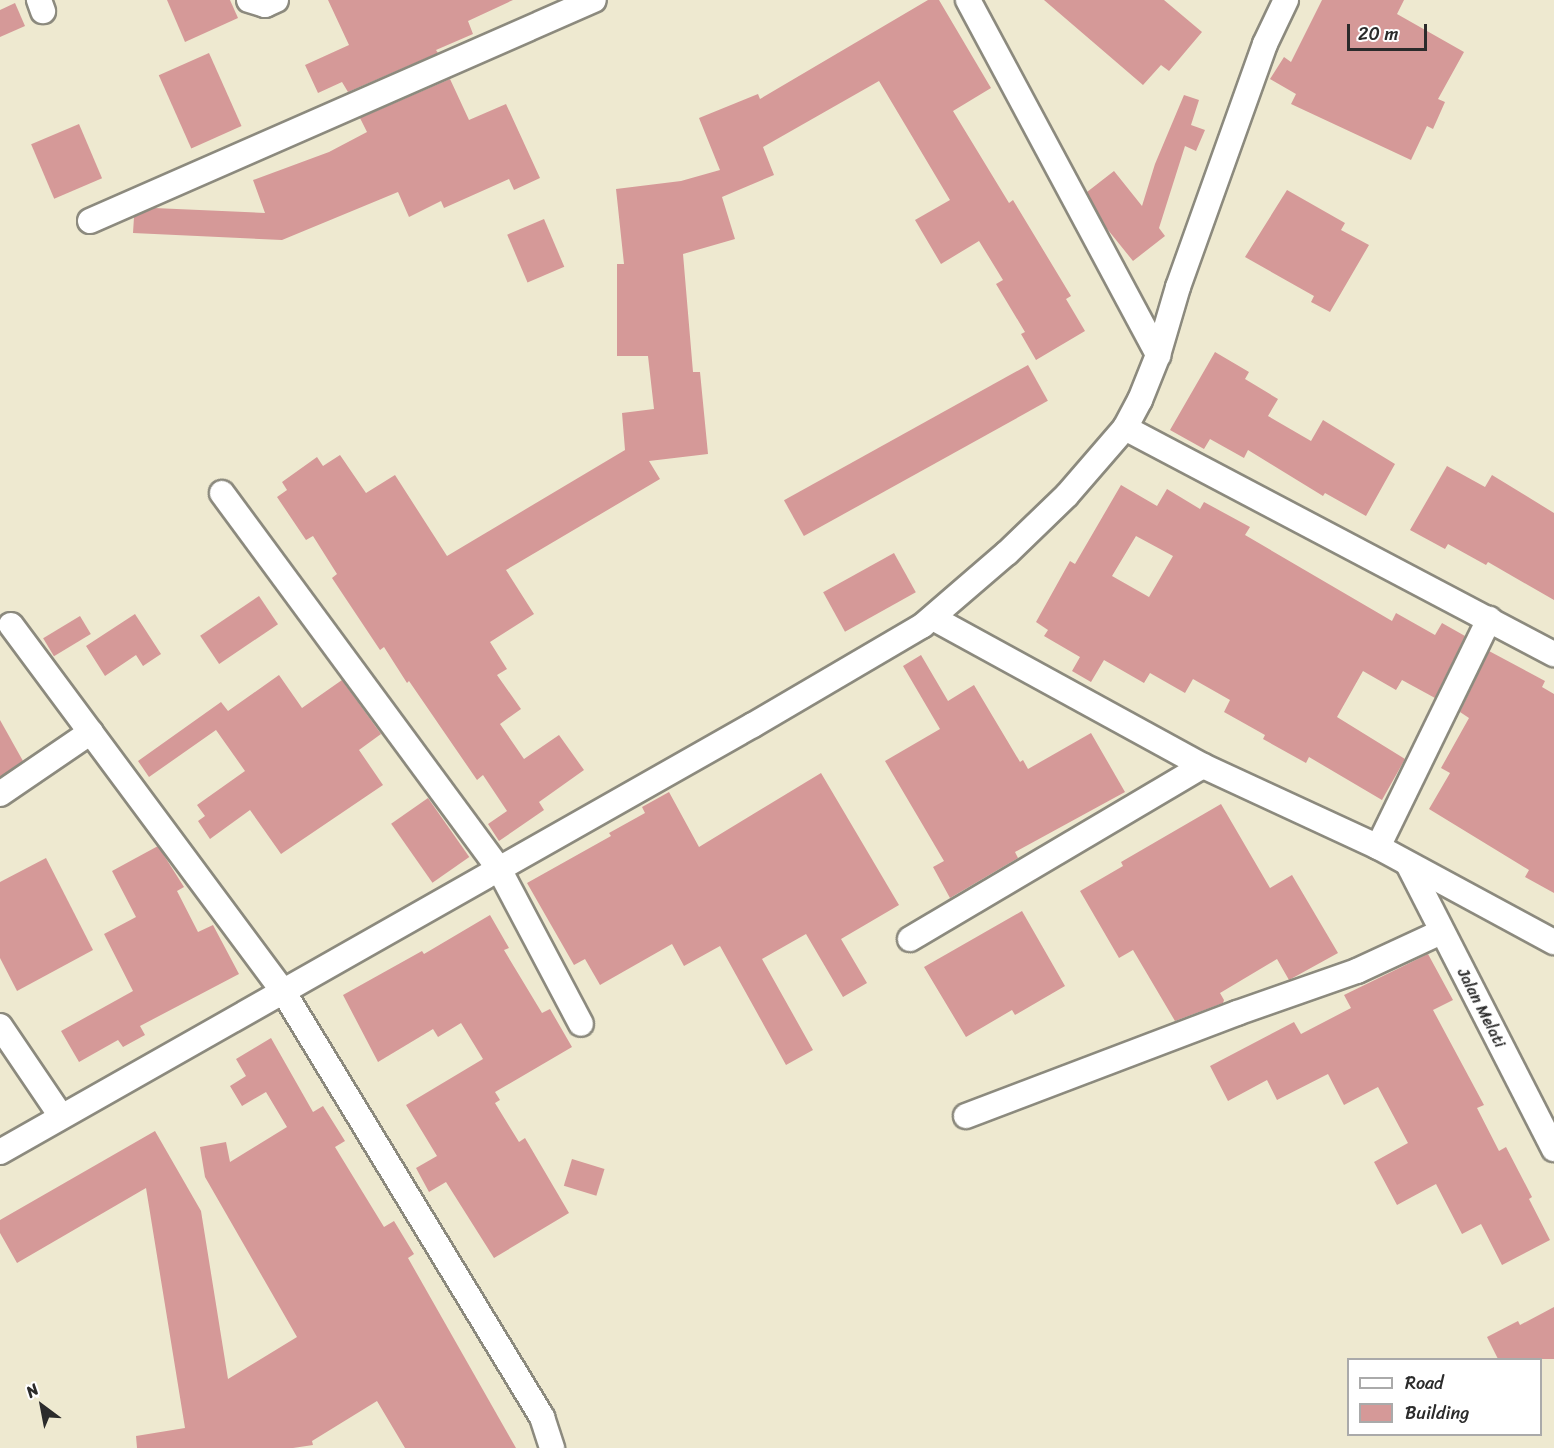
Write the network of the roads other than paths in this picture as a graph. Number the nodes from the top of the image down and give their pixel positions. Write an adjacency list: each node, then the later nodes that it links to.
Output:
1 (249, 0): 2 (street)
2 (276, 0)
3 (594, 0): 6 (street)
4 (968, 0): 7 (street)
5 (1286, 0): 7 (street)
6 (90, 221)
7 (1158, 355): 8 (street)
8 (1125, 428): 10 (street); 11 (street)
9 (222, 492): 19 (street)
10 (933, 618): 15 (street); 19 (street)
11 (1489, 619): 13 (street); 17 (street)
12 (11, 626): 14 (street)
13 (1554, 654)
14 (90, 732): 16 (street); 23 (street)
15 (1203, 766): 17 (street); 21 (street)
16 (0, 794)
17 (1378, 847): 18 (street)
18 (1409, 866): 20 (street, Jalan Melati); 22 (street)
19 (500, 869): 23 (street); 24 (street)
20 (1441, 933): 27 (street); 28 (street, Jalan Melati)
21 (910, 939)
22 (1554, 942)
23 (283, 991): 26 (street); 30 (street)
24 (581, 1024)
25 (0, 1026): 26 (street)
26 (61, 1116): 29 (street)
27 (966, 1116)
28 (1554, 1149)
29 (0, 1152)
30 (552, 1448)

